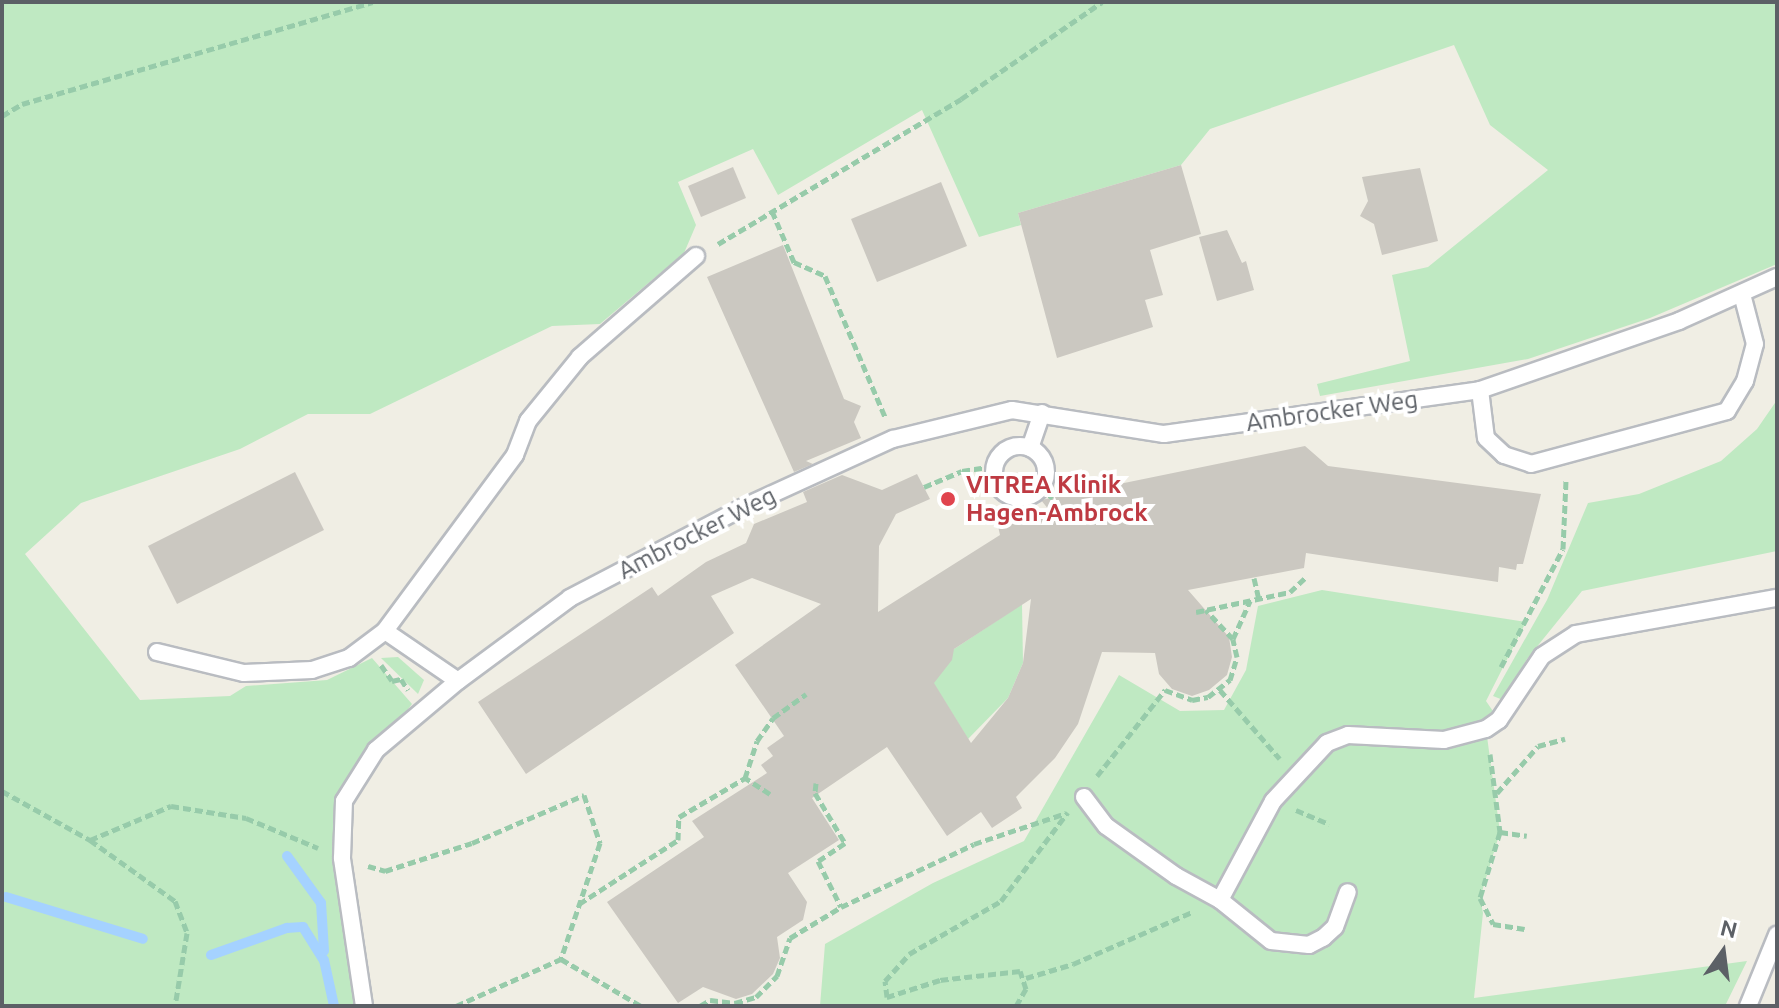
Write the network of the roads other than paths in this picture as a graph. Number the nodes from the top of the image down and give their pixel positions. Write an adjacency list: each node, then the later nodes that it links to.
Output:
1 (696, 256): 8 (lane)
2 (1777, 277): 3 (lane, Ambrocker Weg)
3 (1742, 294): 4 (lane, Ambrocker Weg); 4 (lane)
4 (1480, 390): 5 (lane, Ambrocker Weg)
5 (1042, 413): 6 (lane); 10 (lane, Ambrocker Weg)
6 (1030, 448): 6 (lane)
7 (1777, 598): 13 (lane)
8 (385, 631): 9 (lane); 10 (lane)
9 (157, 652)
10 (458, 681): 15 (lane, Ambrocker Weg)
11 (1084, 797): 13 (lane)
12 (1348, 892): 13 (lane)
13 (1220, 900)
14 (1777, 935): 16 (lane)
15 (364, 1006)
16 (1748, 1006)

